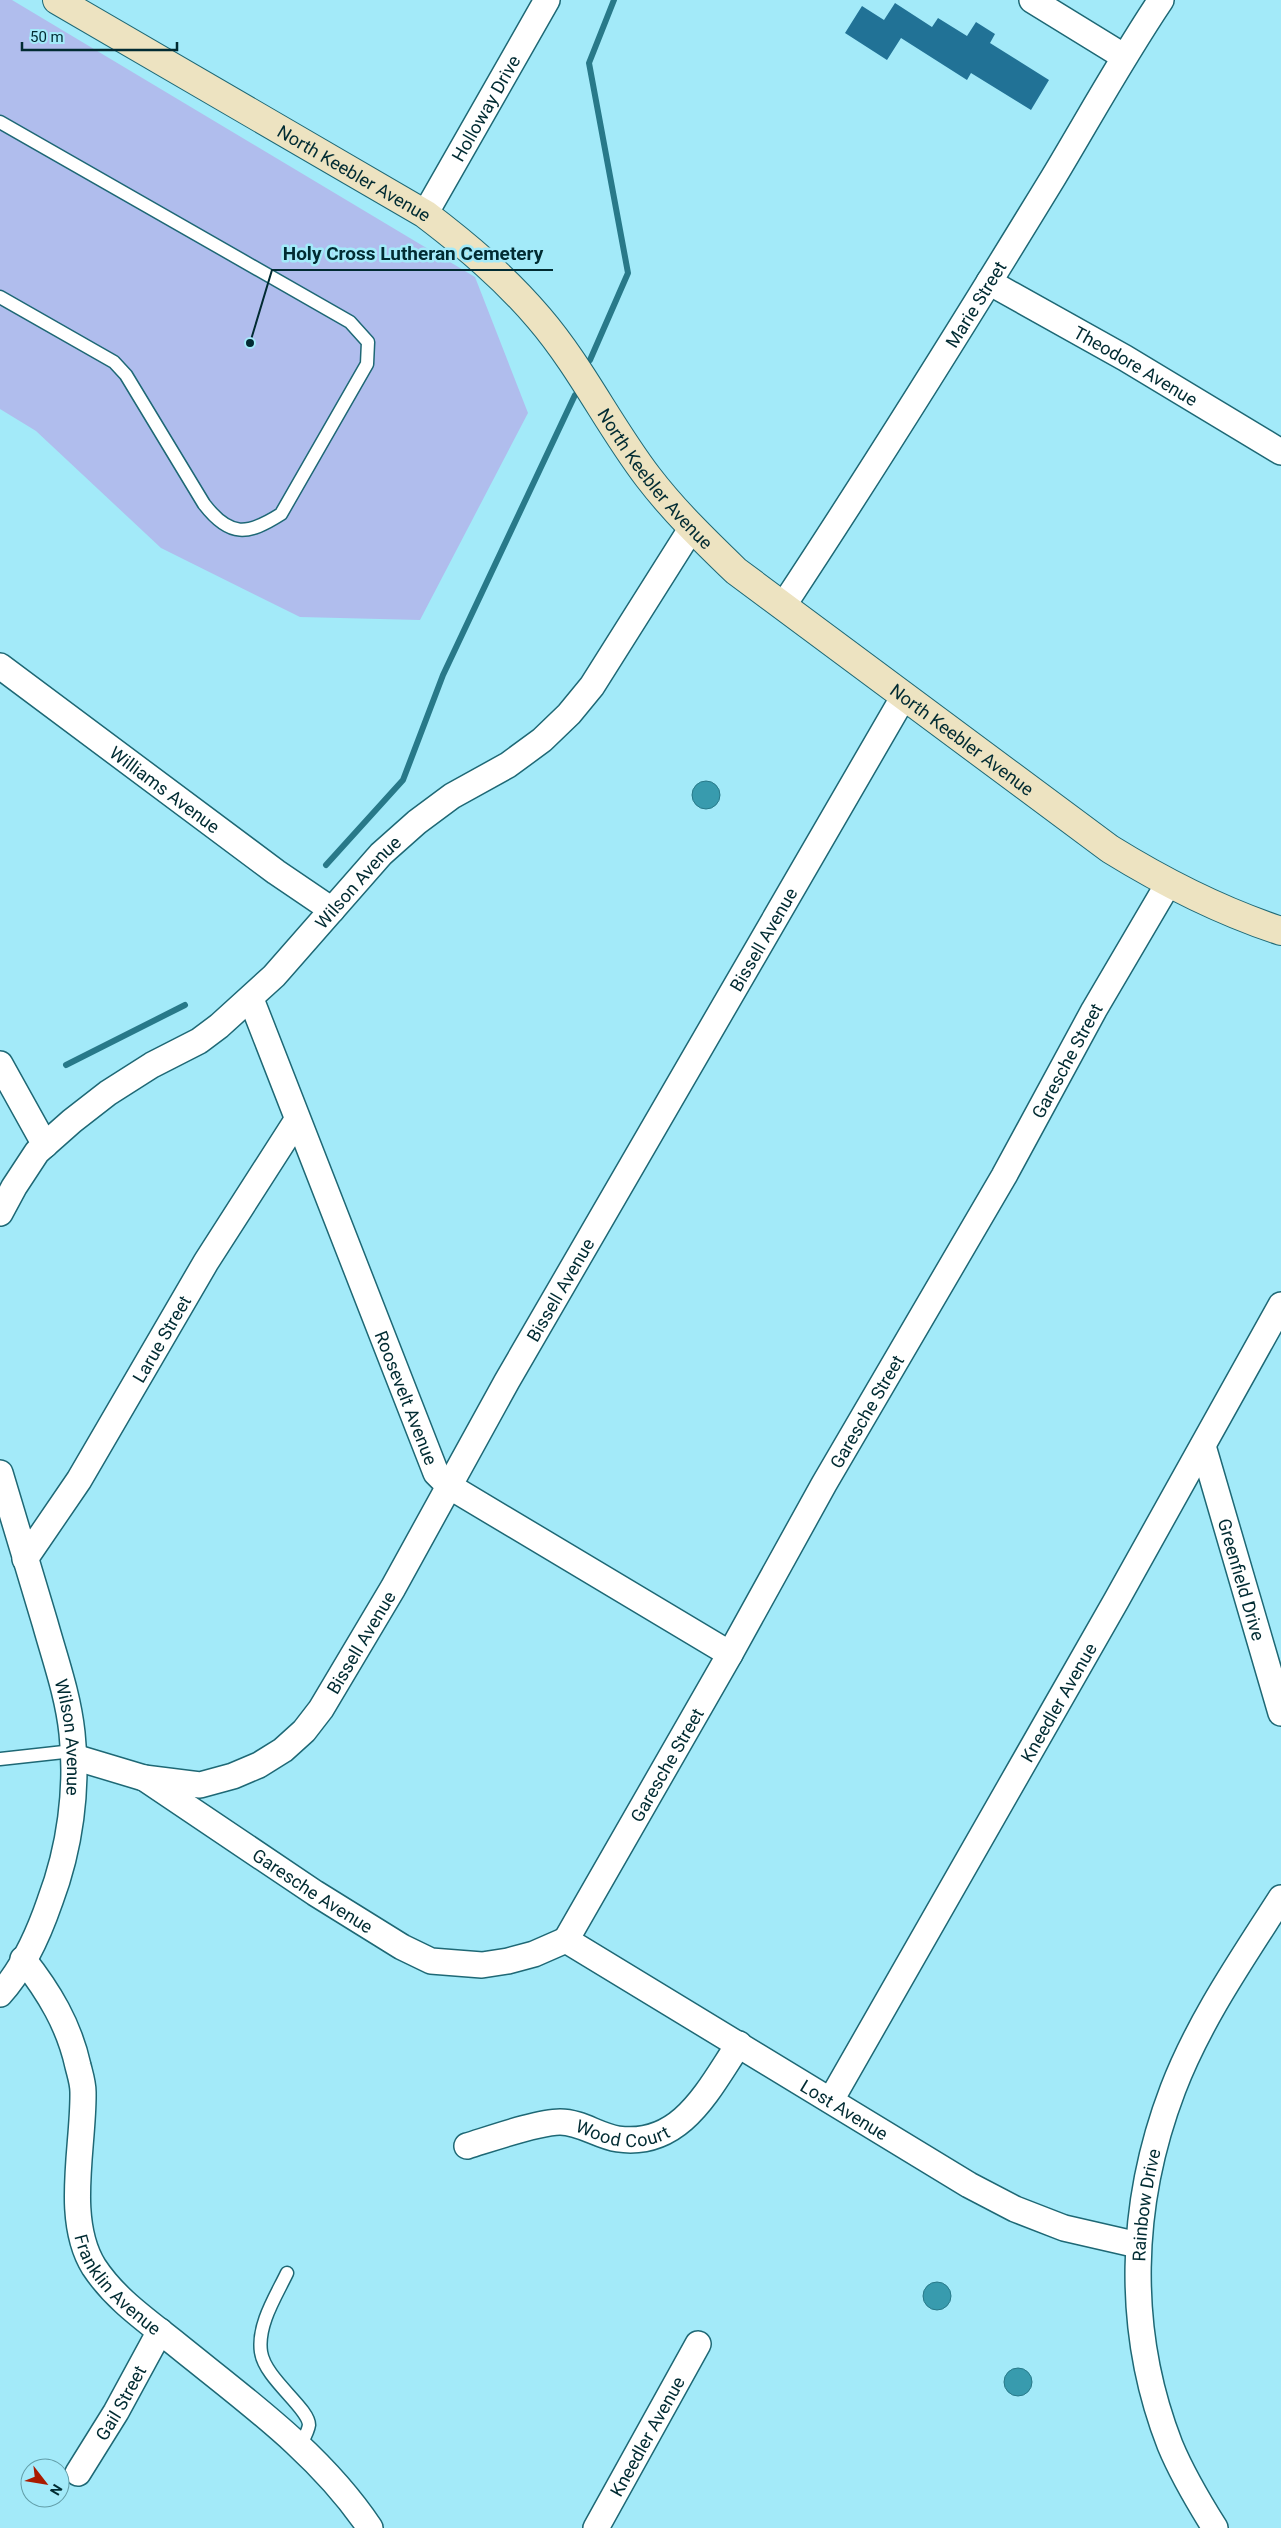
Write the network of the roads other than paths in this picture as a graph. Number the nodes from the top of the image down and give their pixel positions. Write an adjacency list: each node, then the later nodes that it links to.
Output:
1 (57, 0): 7 (street, North Keebler Avenue)
2 (547, 0): 7 (street, Holloway Drive)
3 (1032, 0): 5 (street)
4 (1161, 0): 5 (street, Marie Street)
5 (1123, 56): 8 (street, Marie Street)
6 (0, 122): 9 (lane)
7 (424, 214): 11 (street, North Keebler Avenue)
8 (989, 282): 10 (street, Theodore Avenue); 12 (street, Marie Street)
9 (0, 297)
10 (1281, 452)
11 (691, 529): 12 (street, North Keebler Avenue); 16 (street, Wilson Avenue)
12 (783, 606): 14 (street, North Keebler Avenue)
13 (0, 666): 16 (street, Williams Avenue)
14 (904, 696): 15 (street, North Keebler Avenue); 26 (street, Bissell Avenue)
15 (1168, 884): 17 (street, North Keebler Avenue); 28 (street, Garesche Street)
16 (332, 910): 18 (street, Wilson Avenue)
17 (1281, 931)
18 (251, 999): 20 (street, Roosevelt Avenue); 21 (street, Wilson Avenue)
19 (0, 1064): 21 (street)
20 (297, 1120): 26 (street, Roosevelt Avenue); 27 (street, Larue Street)
21 (45, 1146): 22 (street, Wilson Avenue)
22 (0, 1213)
23 (1281, 1305): 24 (street, Kneedler Avenue)
24 (1203, 1446): 29 (street, Greenfield Drive); 38 (street, Kneedler Avenue)
25 (0, 1473): 27 (street, Wilson Avenue)
26 (449, 1486): 28 (street, Roosevelt Avenue); 32 (street, Bissell Avenue)
27 (25, 1559): 30 (street, Wilson Avenue)
28 (730, 1654): 34 (street, Garesche Street)
29 (1281, 1713)
30 (74, 1754): 31 (lane); 32 (street, Garesche Avenue); 35 (street, Wilson Avenue)
31 (0, 1759)
32 (144, 1778): 34 (street, Garesche Avenue)
33 (1281, 1898): 40 (street, Rainbow Drive)
34 (566, 1940): 37 (street, Lost Avenue)
35 (24, 1959): 36 (street, Wilson Avenue); 42 (street, Franklin Avenue)
36 (0, 1994)
37 (739, 2044): 38 (street, Lost Avenue); 39 (street, Wood Court)
38 (831, 2100): 40 (street, Lost Avenue)
39 (467, 2146)
40 (1138, 2245): 48 (street, Rainbow Drive)
41 (287, 2273): 44 (lane)
42 (160, 2331): 44 (street, Franklin Avenue); 45 (street, Gail Street)
43 (698, 2344): 47 (street, Kneedler Avenue)
44 (300, 2446): 46 (street, Franklin Avenue)
45 (78, 2472)
46 (370, 2528)
47 (596, 2528)
48 (1215, 2528)

